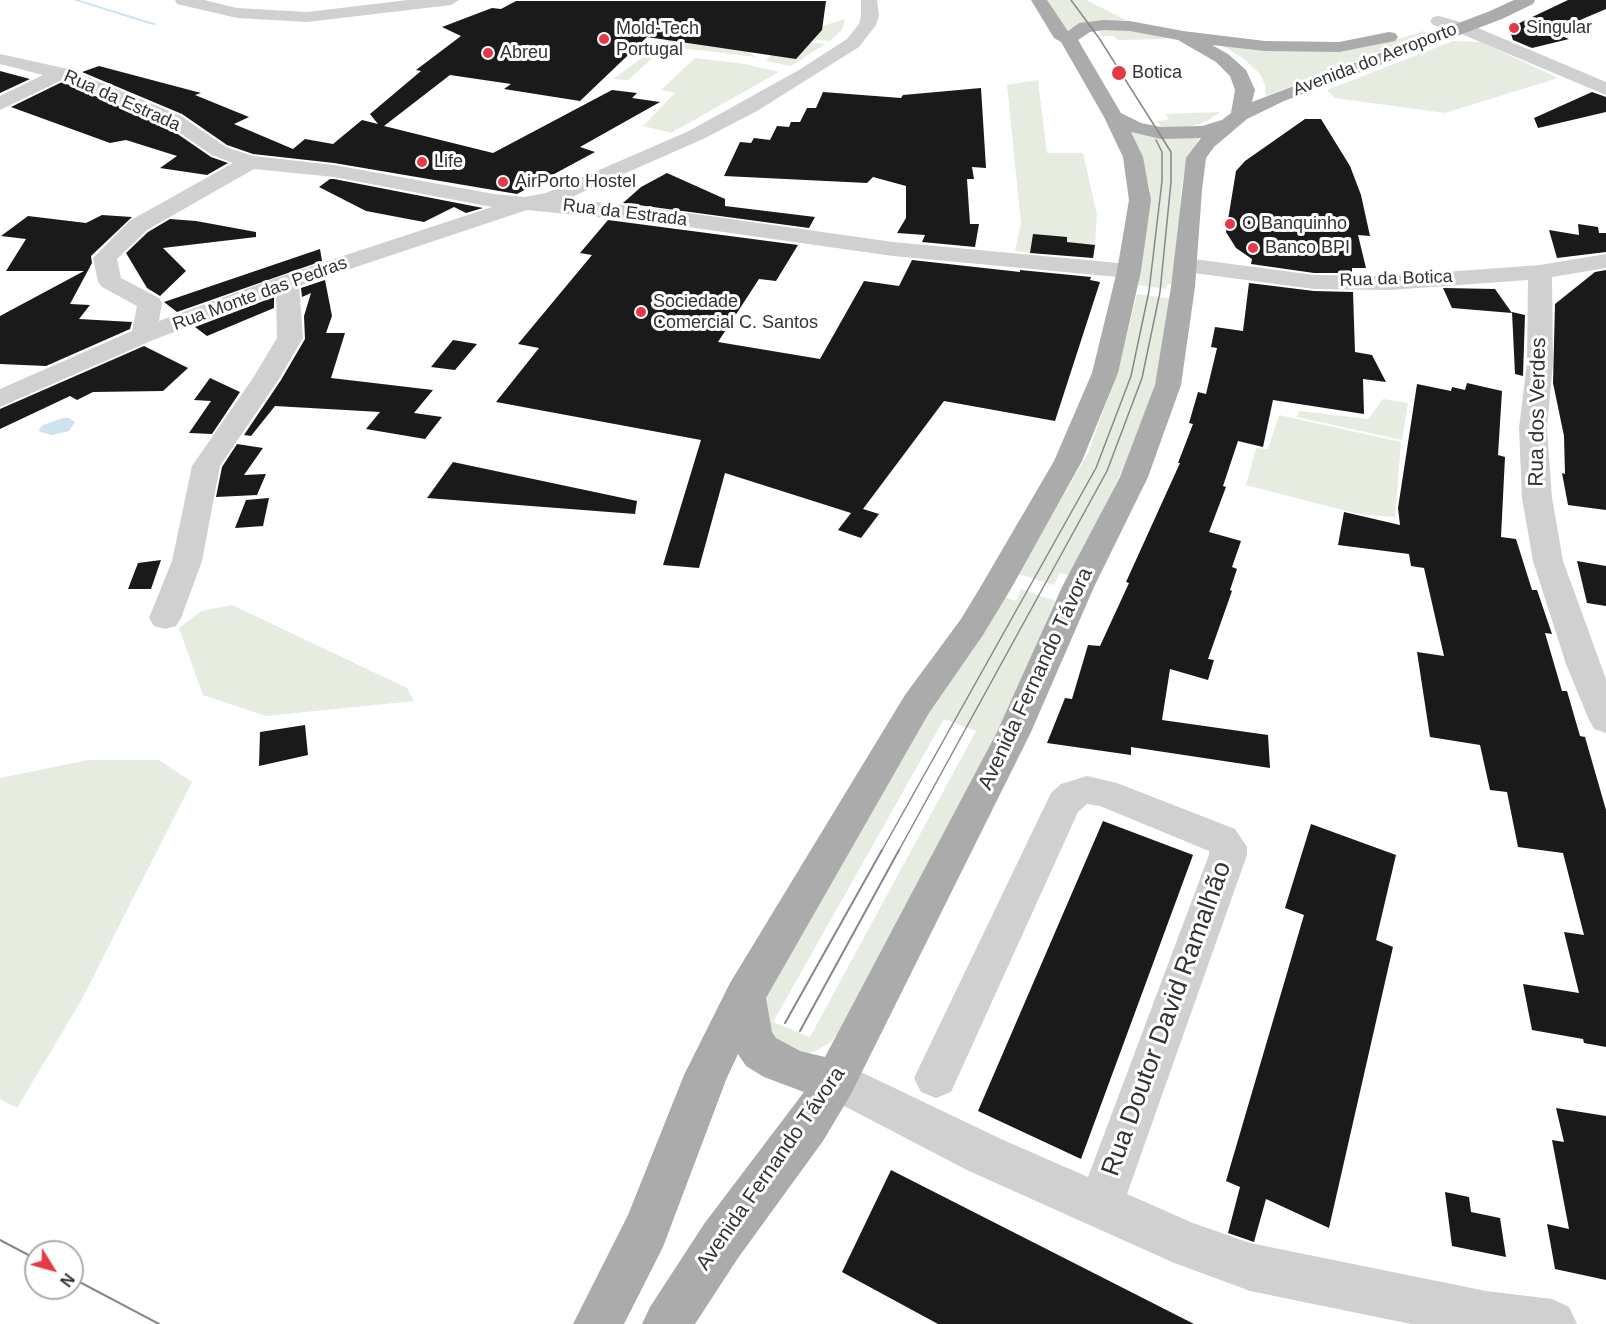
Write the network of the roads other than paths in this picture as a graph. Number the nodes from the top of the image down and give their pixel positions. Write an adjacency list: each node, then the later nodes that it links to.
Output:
1 (183, 0): 6 (street)
2 (451, 0): 6 (street)
3 (869, 0): 20 (street)
4 (1039, 0): 12 (main road)
5 (1519, 3): 8 (main road, Avenida do Aeroporto); 9 (main road, Avenida do Aeroporto)
6 (382, 5)
7 (1106, 7): 10 (main road)
8 (1439, 21): 9 (street); 11 (main road, Avenida do Aeroporto)
9 (1461, 28): 15 (street); 18 (main road, Avenida do Aeroporto)
10 (1164, 31): 11 (main road); 12 (main road)
11 (1183, 36): 18 (main road)
12 (1068, 39): 17 (main road)
13 (0, 59): 14 (street, Rua da Estrada)
14 (61, 74): 16 (street); 19 (street, Rua da Estrada)
15 (1606, 89)
16 (0, 104)
17 (1114, 117): 18 (main road); 23 (main road)
18 (1233, 120): 22 (main road, Avenida Fernando Távora)
19 (250, 162): 20 (street, Rua da Estrada); 26 (street)
20 (526, 203): 23 (street, Rua da Estrada); 25 (street, Rua Monte das Pedras)
21 (1606, 261): 24 (street, Rua da Botica)
22 (1186, 265): 24 (street, Rua da Botica); 32 (main road, Avenida Fernando Távora)
23 (1130, 271): 30 (main road)
24 (1540, 272): 29 (street, Rua dos Verdes)
25 (287, 282): 26 (street, Rua Monte das Pedras); 28 (street)
26 (144, 335): 27 (street, Rua Monte das Pedras)
27 (0, 399)
28 (165, 618)
29 (1606, 720)
30 (745, 996): 32 (main road); 34 (main road)
31 (936, 1078): 33 (street, Rua Doutor David Ramalhão)
32 (836, 1080): 33 (street); 35 (main road, Avenida Fernando Távora)
33 (1100, 1206): 36 (street)
34 (597, 1324)
35 (667, 1324)
36 (1552, 1324)

